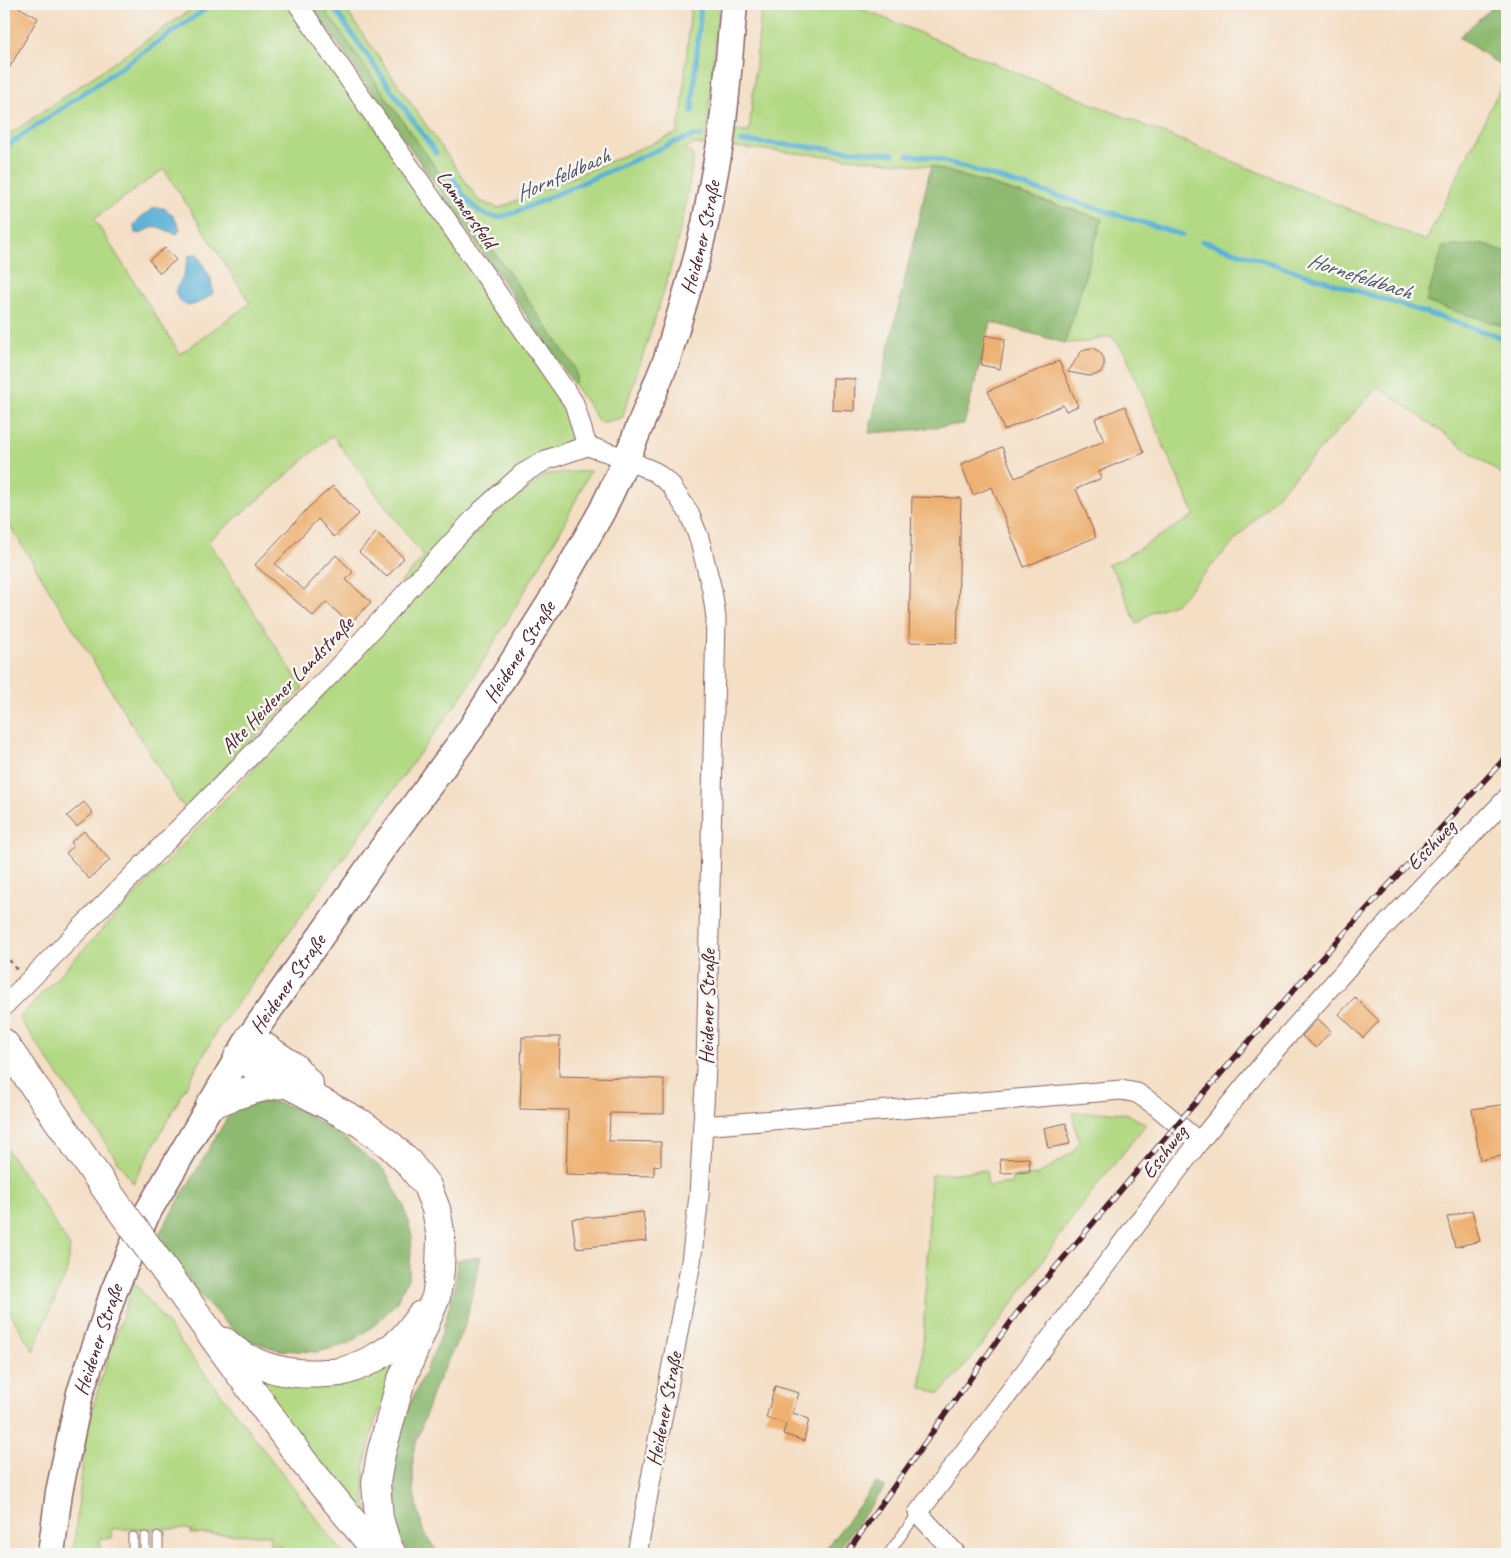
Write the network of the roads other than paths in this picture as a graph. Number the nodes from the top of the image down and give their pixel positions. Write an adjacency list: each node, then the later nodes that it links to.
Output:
1 (298, 4): 3 (street, Lammersfeld)
2 (734, 4): 4 (main road, Heidener Straße)
3 (587, 446): 4 (street); 6 (street, Alte Heidener Landstraße)
4 (626, 460): 7 (main road, Heidener Straße); 12 (street, Heidener Straße)
5 (1507, 798): 13 (street, Eschweg)
6 (4, 1006)
7 (244, 1047): 9 (highway); 10 (main road, Heidener Straße); 11 (highway)
8 (6, 1055): 14 (highway, bridge)
9 (288, 1083): 10 (highway); 11 (highway)
10 (210, 1105): 20 (main road, Heidener Straße)
11 (329, 1105): 15 (highway)
12 (703, 1126): 13 (street); 27 (street, Heidener Straße)
13 (1199, 1142): 16 (street, Eschweg)
14 (164, 1284): 15 (highway); 24 (highway); 25 (highway)
15 (436, 1297): 26 (highway)
16 (918, 1513): 28 (lane); 29 (street)
17 (133, 1537): 21 (lane)
18 (145, 1537): 22 (lane)
19 (158, 1537): 23 (lane)
20 (51, 1554)
21 (133, 1554)
22 (145, 1554)
23 (158, 1554)
24 (359, 1554)
25 (379, 1554)
26 (392, 1554)
27 (637, 1554)
28 (888, 1554)
29 (956, 1554)

